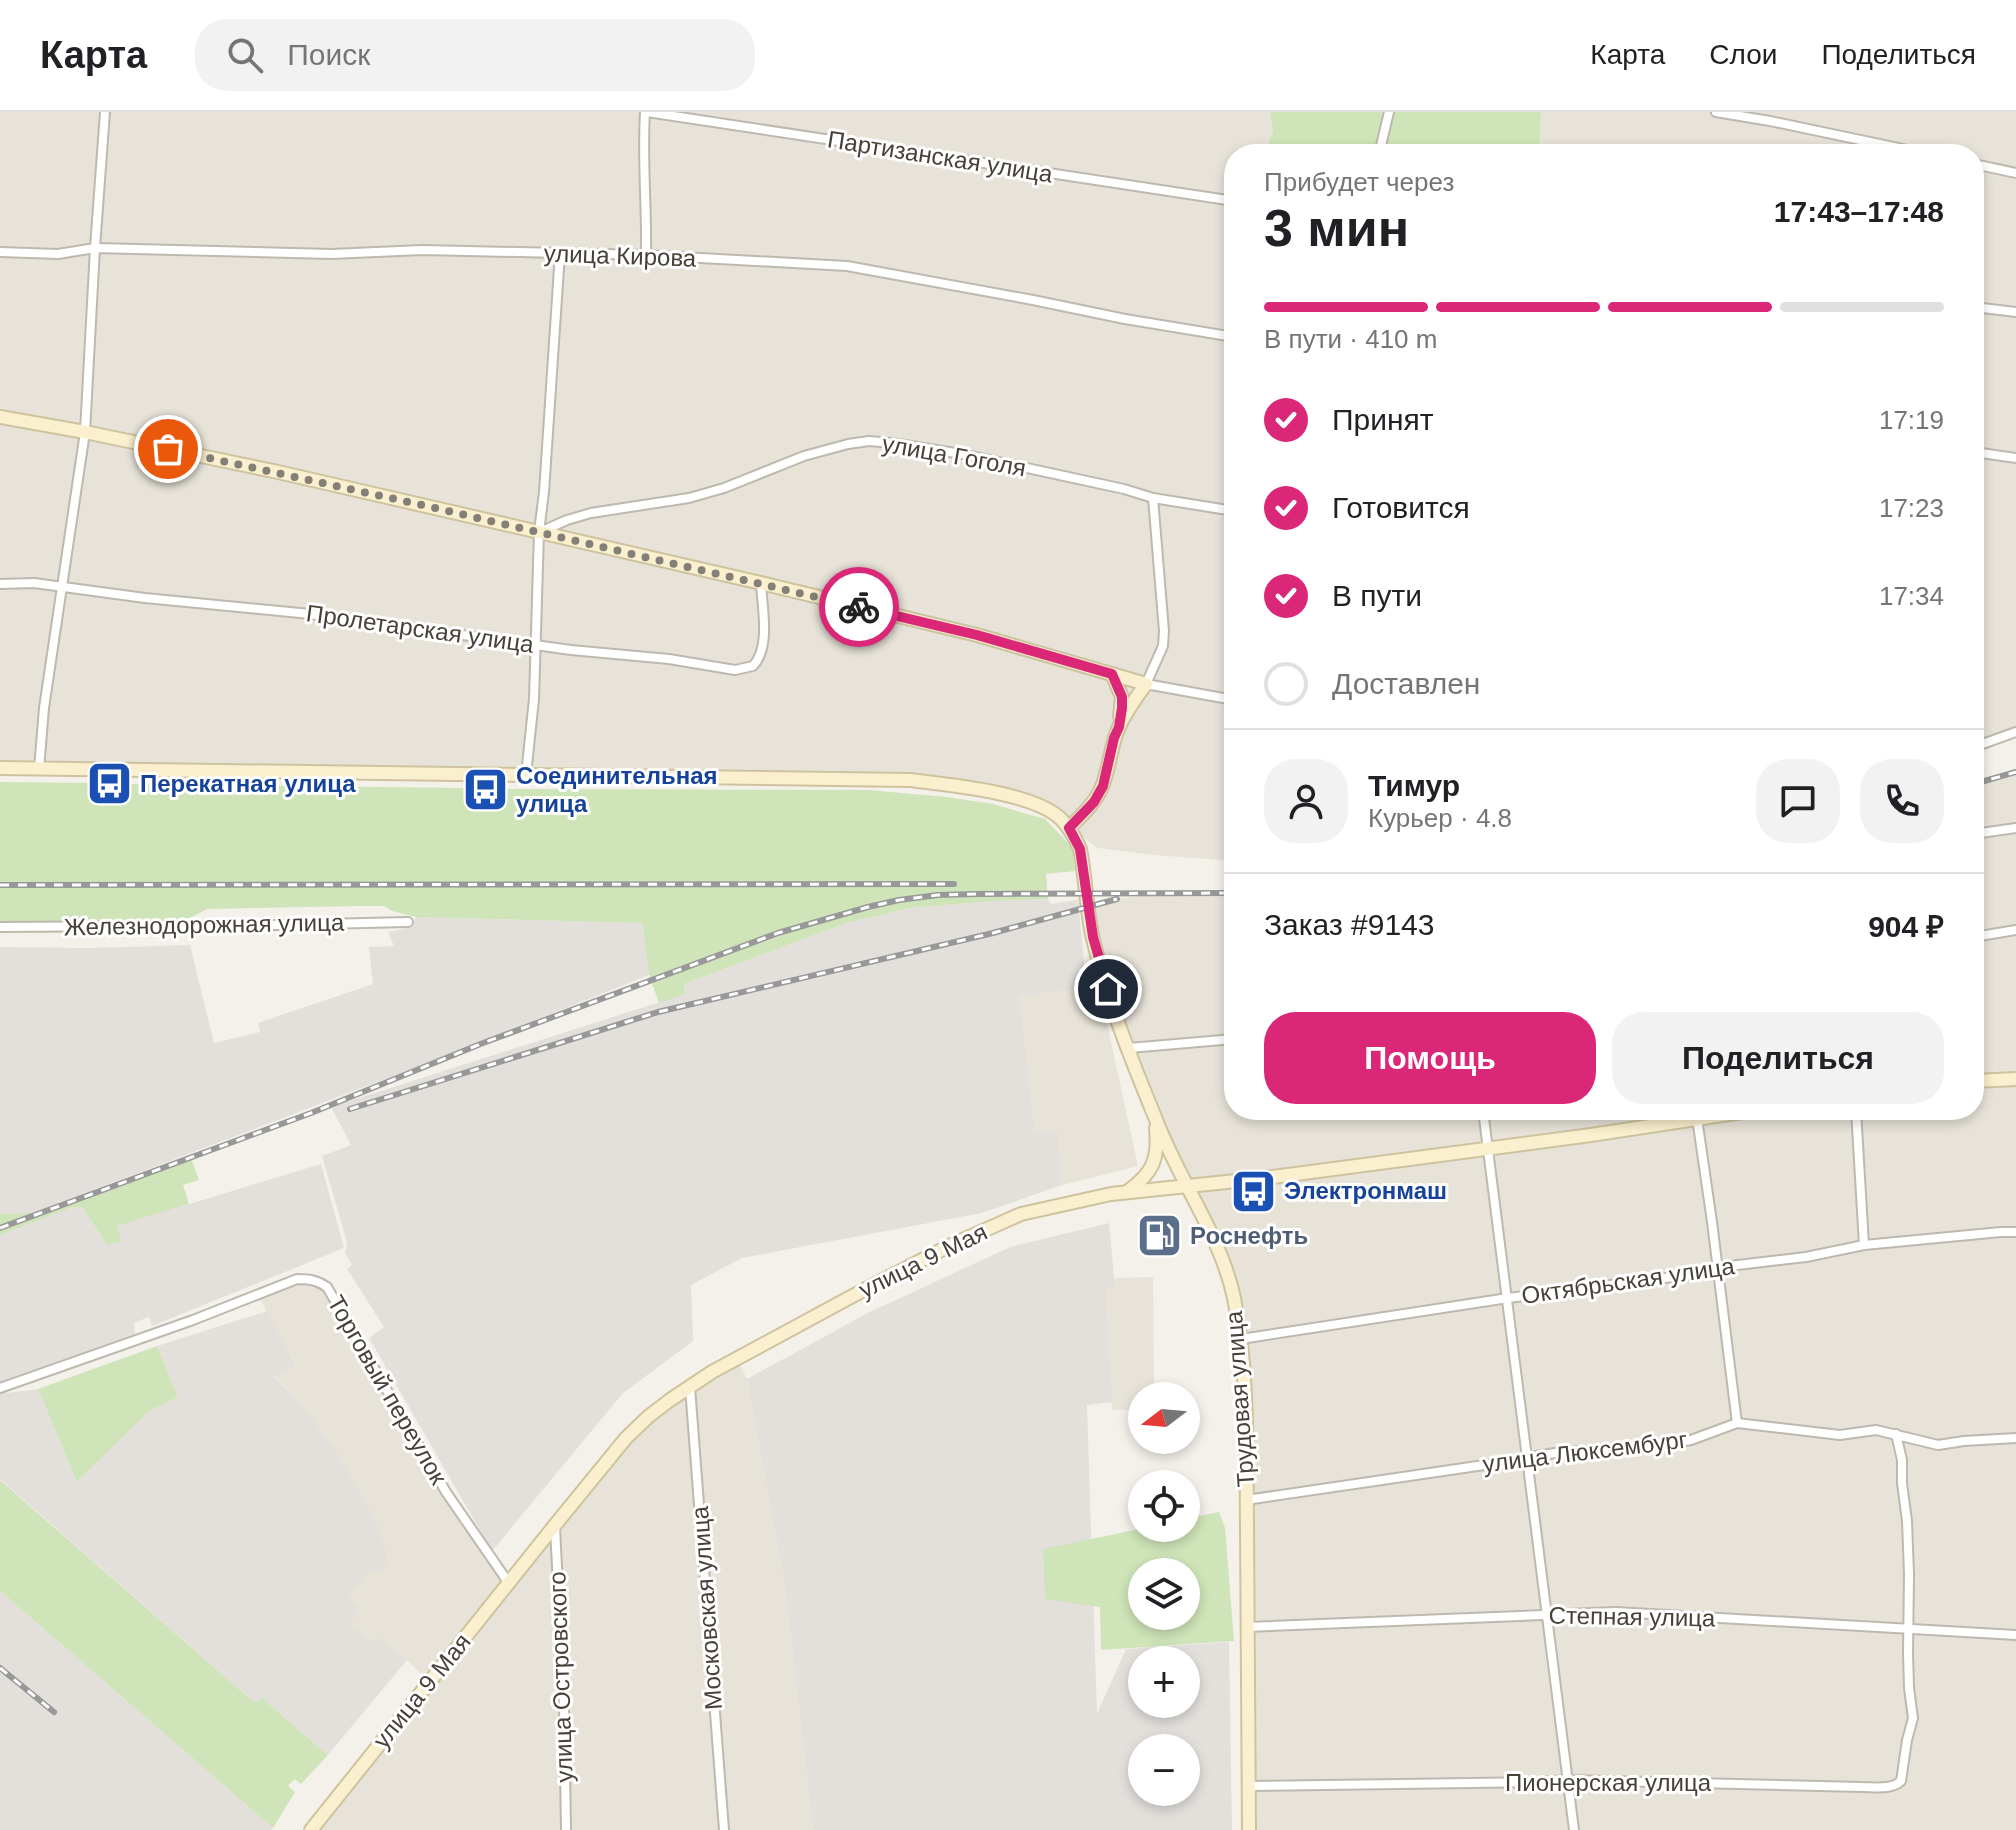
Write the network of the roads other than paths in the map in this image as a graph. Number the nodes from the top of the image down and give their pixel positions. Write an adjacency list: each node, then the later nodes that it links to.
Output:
1 (105, 112): 10 (street)
2 (646, 112): 9 (street, Партизанская улица); 13 (street)
3 (1389, 112): 5 (street)
4 (1716, 112): 6 (street)
5 (1381, 144)
6 (1879, 144)
7 (1984, 166): 8 (street)
8 (2016, 173)
9 (1224, 199)
10 (95, 248): 11 (street, улица Кирова); 12 (street, улица Кирова); 18 (street)
11 (0, 252)
12 (560, 253): 13 (street, улица Кирова); 23 (street)
13 (646, 255): 16 (street, улица Кирова)
14 (1984, 308): 15 (street)
15 (2016, 312)
16 (1224, 335)
17 (0, 417): 18 (street)
18 (85, 432): 23 (street); 26 (street)
19 (1984, 453): 20 (street)
20 (2016, 458)
21 (1153, 498): 22 (street, улица Гоголя); 23 (street, улица Гоголя); 29 (street)
22 (1224, 509)
23 (539, 532): 24 (street); 27 (street)
24 (761, 583): 27 (street, Пролетарская улица); 28 (street)
25 (0, 584): 26 (street, Пролетарская улица)
26 (61, 588): 27 (street, Пролетарская улица); 35 (street)
27 (536, 644): 36 (street)
28 (1112, 674): 29 (street); 31 (street)
29 (1146, 684): 30 (street); 31 (street)
30 (1224, 698)
31 (1119, 727): 37 (street)
32 (2016, 732): 33 (street)
33 (1984, 743)
34 (0, 768): 35 (street)
35 (39, 769): 36 (street)
36 (526, 775): 37 (street)
37 (1069, 828): 45 (street, Трудовая улица)
38 (2016, 828): 39 (street)
39 (1984, 833)
40 (408, 922): 41 (street, Железнодорожная улица)
41 (0, 927)
42 (2016, 930): 43 (street)
43 (1984, 935)
44 (1224, 1040): 45 (street)
45 (1129, 1048): 48 (street, Трудовая улица)
46 (2016, 1079): 47 (street)
47 (1984, 1081)
48 (1155, 1117): 54 (street, Трудовая улица); 55 (street)
49 (1484, 1120): 53 (street)
50 (1685, 1120): 53 (street, улица 9 Мая)
51 (1697, 1120): 58 (street)
52 (1857, 1120): 57 (street)
53 (1488, 1148): 54 (street, улица 9 Мая); 59 (street)
54 (1186, 1185): 55 (street, улица 9 Мая); 60 (street, Трудовая улица)
55 (1126, 1192): 61 (street, улица 9 Мая)
56 (2016, 1232): 57 (street, Октябрьская улица)
57 (1864, 1245): 58 (street, Октябрьская улица)
58 (1718, 1269): 59 (street, Октябрьская улица); 63 (street)
59 (1508, 1298): 60 (street, Октябрьская улица); 66 (street)
60 (1241, 1339): 67 (street, Трудовая улица)
61 (690, 1387): 68 (street, улица 9 Мая); 78 (street, Московская улица)
62 (0, 1388): 69 (street, Торговый переулок)
63 (1737, 1423): 64 (street, улица Люксембург); 66 (street, улица Люксембург)
64 (1896, 1434): 65 (street, улица Люксембург); 72 (street)
65 (2016, 1438)
66 (1526, 1459): 67 (street, улица Люксембург); 70 (street)
67 (1246, 1500): 71 (street, Трудовая улица)
68 (555, 1525): 69 (street, улица 9 Мая); 77 (street, улица Островского)
69 (508, 1582): 76 (street, улица 9 Мая)
70 (1547, 1615): 71 (street, Степная улица); 72 (street, Степная улица); 74 (street)
71 (1247, 1627): 75 (street, Трудовая улица)
72 (1908, 1628): 73 (street, Степная улица); 74 (street, Пионерская улица)
73 (2016, 1635)
74 (1567, 1780): 75 (street, Пионерская улица); 80 (street)
75 (1249, 1786): 79 (street, Трудовая улица)
76 (311, 1830)
77 (566, 1830)
78 (724, 1830)
79 (1249, 1830)
80 (1574, 1830)

